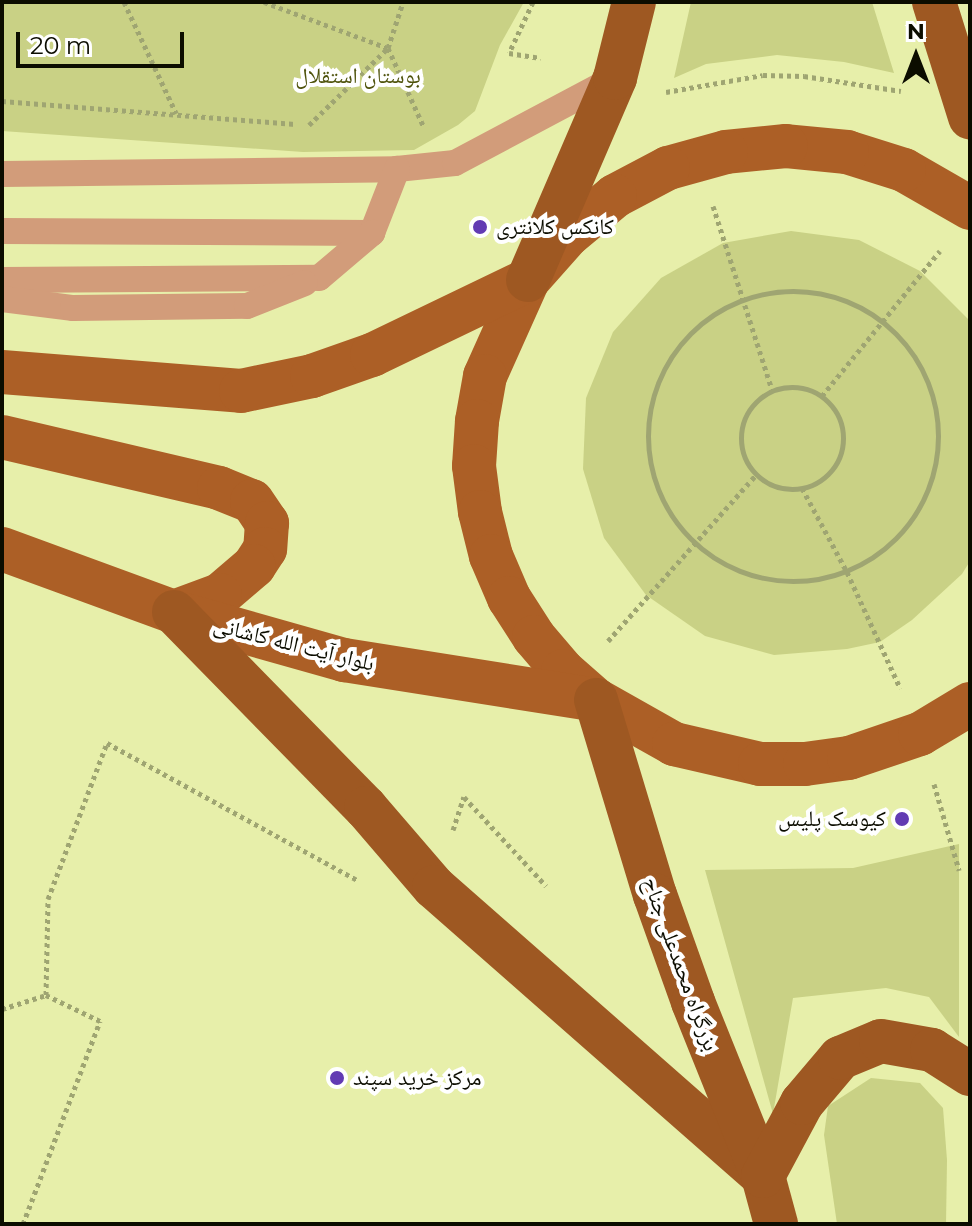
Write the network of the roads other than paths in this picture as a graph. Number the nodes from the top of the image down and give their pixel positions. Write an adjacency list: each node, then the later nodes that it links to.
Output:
1 (634, 2): 3 (highway)
2 (934, 2): 4 (highway)
3 (615, 78): 5 (lane); 12 (highway)
4 (970, 117)
5 (397, 169): 6 (lane); 9 (lane)
6 (2, 174)
7 (960, 224): 12 (main road)
8 (2, 231): 9 (lane)
9 (372, 233): 10 (lane)
10 (319, 278): 11 (lane); 13 (lane)
11 (2, 280)
12 (528, 280): 14 (main road); 18 (main road)
13 (2, 299)
14 (2, 372)
15 (2, 437): 17 (main road)
16 (2, 549): 17 (main road, بلوار آیت الله کاشانی)
17 (174, 612): 18 (main road, بلوار آیت الله کاشانی); 21 (highway)
18 (585, 691): 19 (main road); 21 (highway, بزرگراه محمدعلی جناح)
19 (970, 704)
20 (970, 1074): 21 (highway)
21 (763, 1176): 22 (highway, بزرگراه محمدعلی جناح)
22 (776, 1224)

